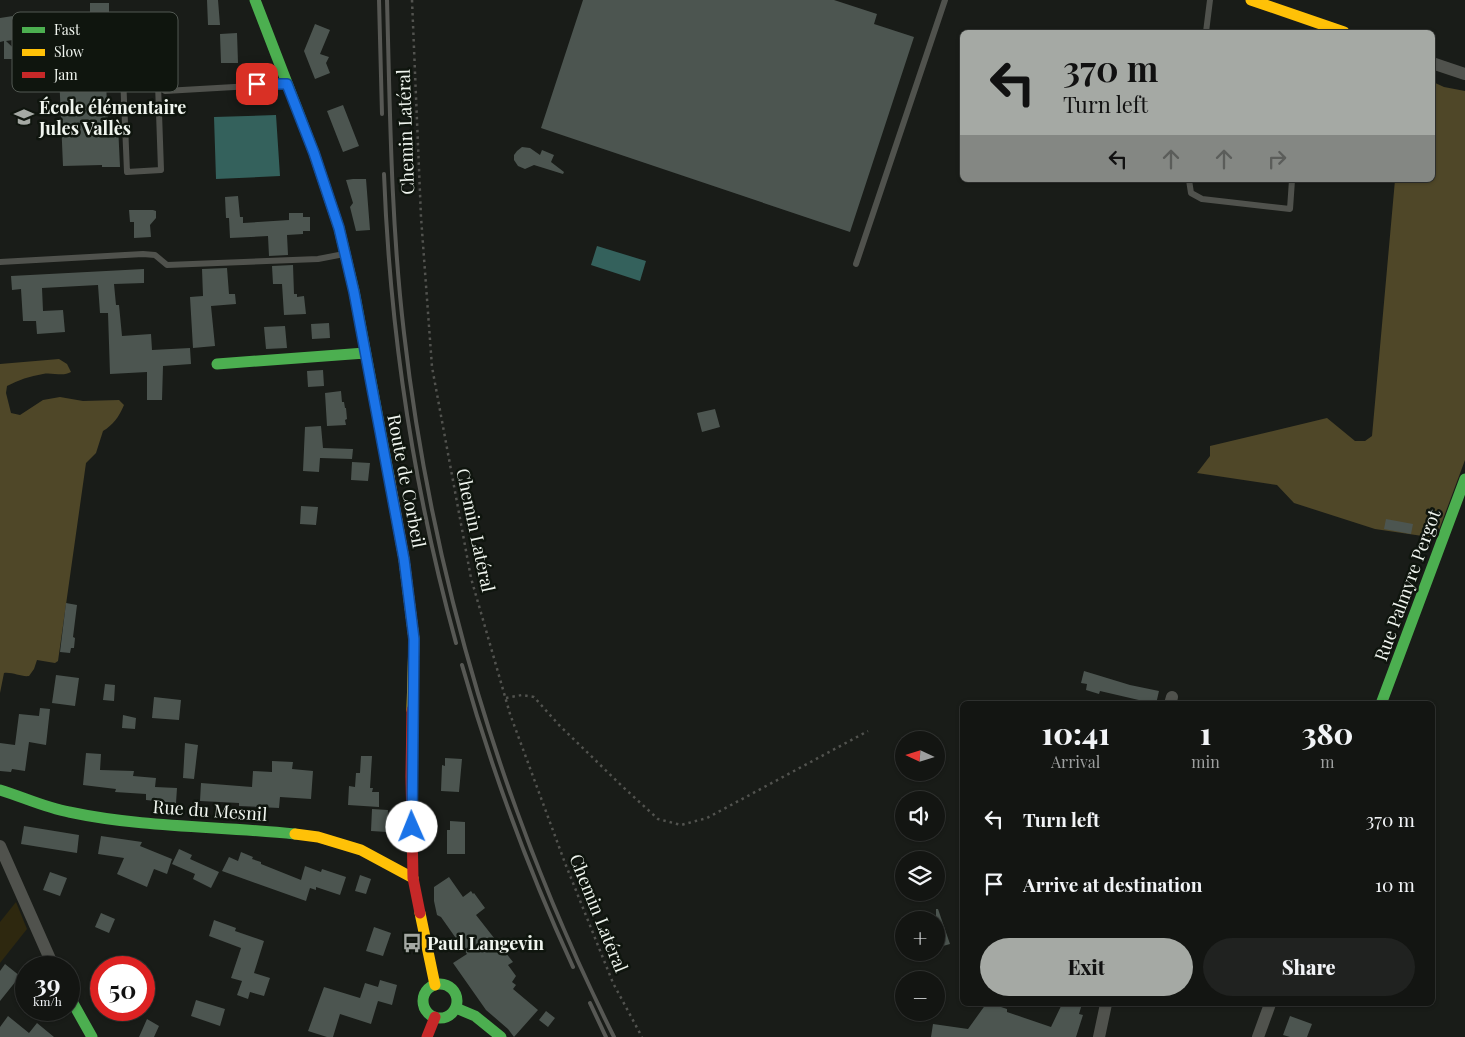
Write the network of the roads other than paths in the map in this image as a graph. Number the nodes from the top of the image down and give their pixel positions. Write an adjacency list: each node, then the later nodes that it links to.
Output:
1 (255, 0): 9 (main road, Route de Corbeil)
2 (945, 0): 17 (lane)
3 (1210, 0): 5 (lane)
4 (1251, 0): 6 (main road)
5 (1206, 30)
6 (1338, 30)
7 (1435, 64): 8 (street)
8 (1465, 74)
9 (287, 84): 10 (lane); 15 (main road, Route de Corbeil)
10 (178, 90)
11 (124, 92): 12 (lane)
12 (158, 92)
13 (1189, 182): 14 (lane)
14 (1292, 182)
15 (345, 254): 16 (lane); 18 (main road, Route de Corbeil)
16 (0, 262)
17 (856, 264)
18 (365, 353): 19 (main road); 24 (main road, Route de Corbeil)
19 (217, 364)
20 (1465, 479): 21 (main road, Rue Palmyre Pergot)
21 (1383, 701)
22 (0, 790): 24 (main road, Rue du Mesnil)
23 (0, 846): 25 (street)
24 (413, 878): 26 (main road, Route de Corbeil)
25 (49, 956)
26 (435, 985): 29 (main road); 31 (main road)
27 (1106, 1006): 35 (street)
28 (1269, 1006): 36 (street)
29 (456, 1008): 31 (main road); 34 (main road)
30 (80, 1016): 32 (main road)
31 (435, 1017): 33 (main road)
32 (92, 1037)
33 (427, 1037)
34 (501, 1037)
35 (1099, 1037)
36 (1258, 1037)

